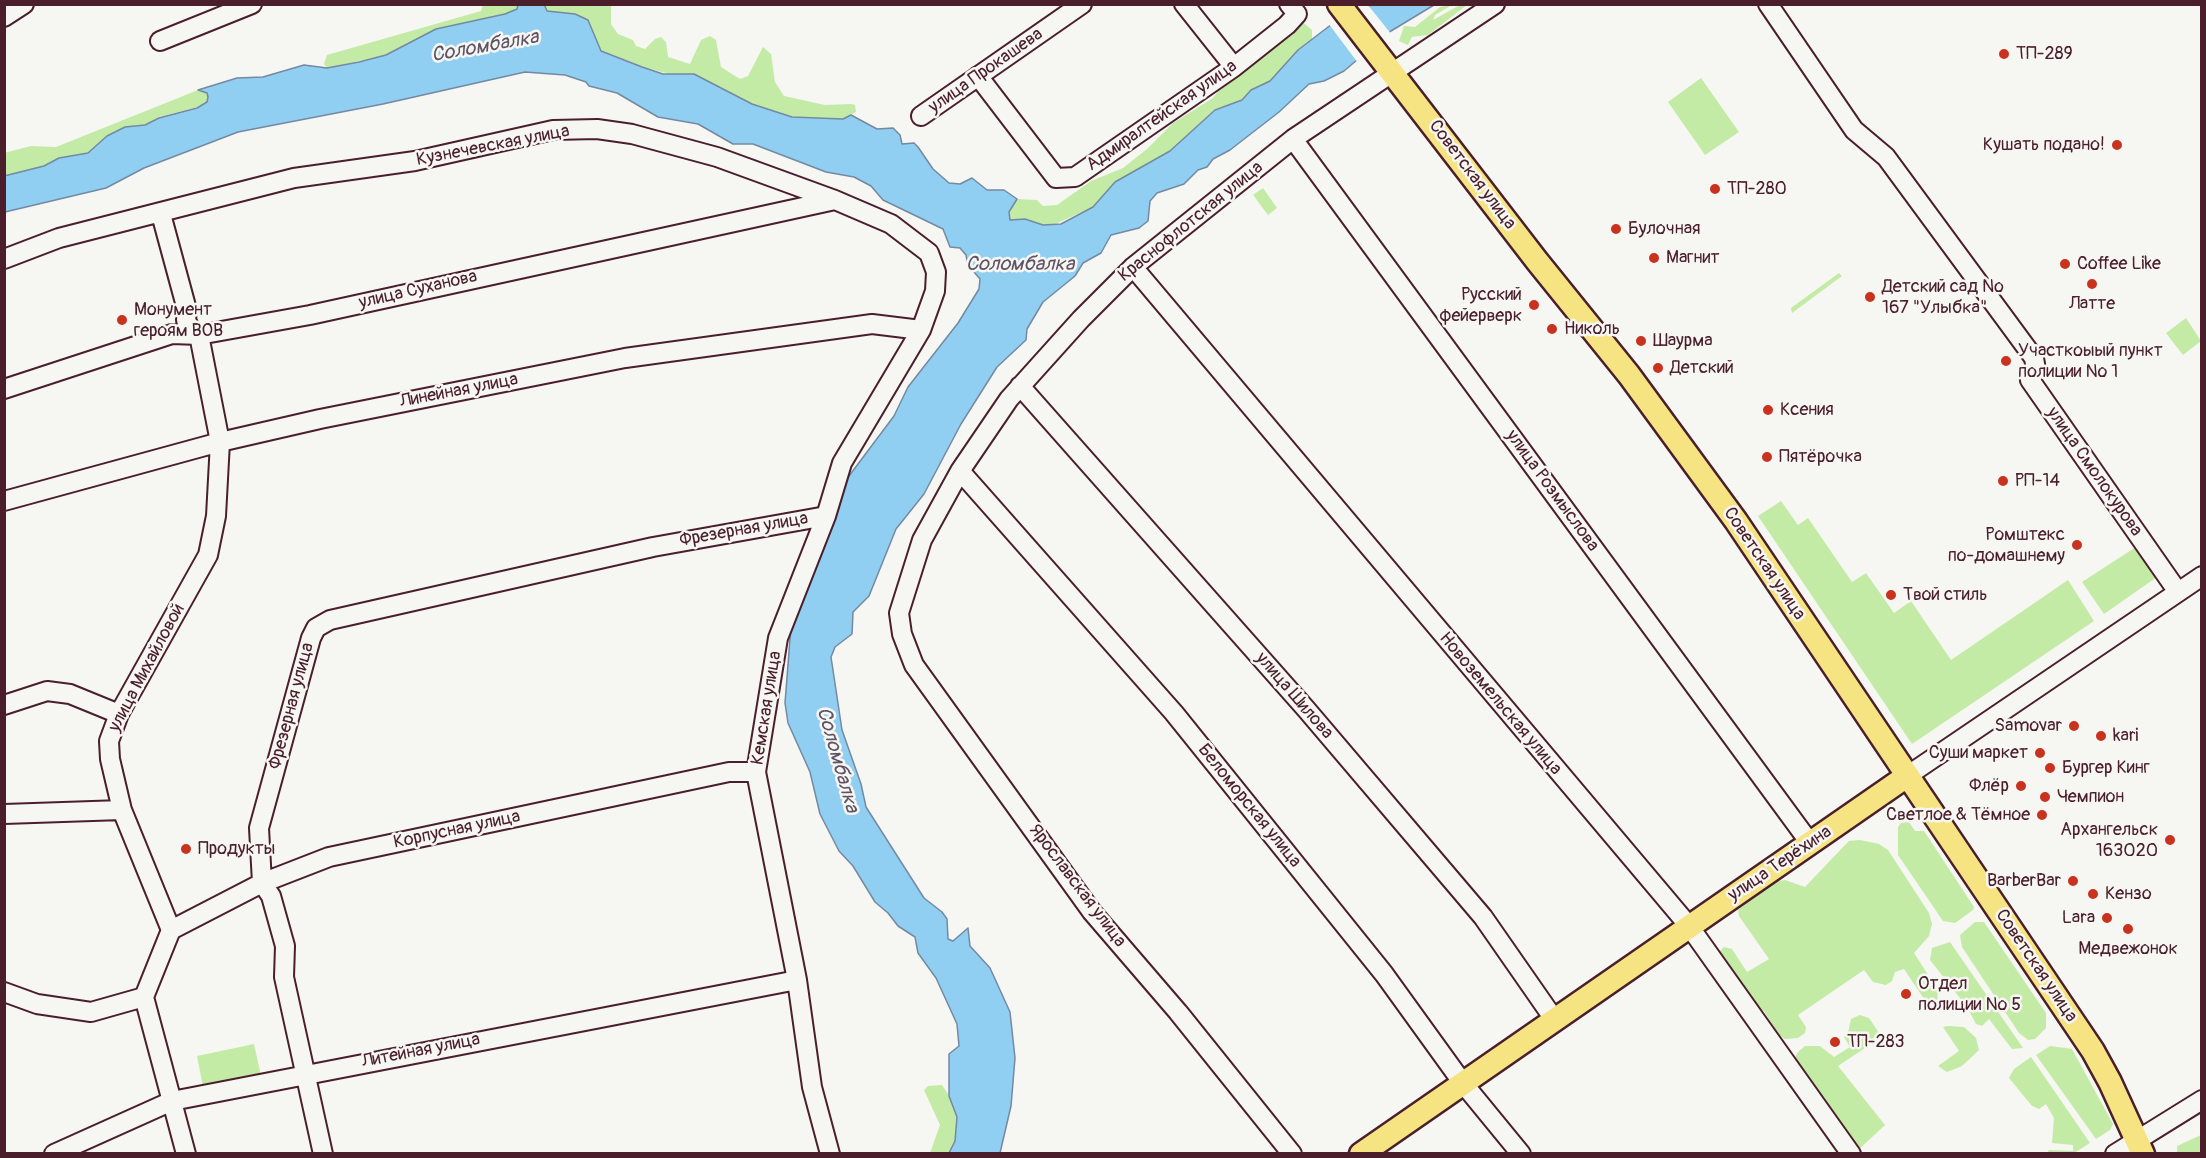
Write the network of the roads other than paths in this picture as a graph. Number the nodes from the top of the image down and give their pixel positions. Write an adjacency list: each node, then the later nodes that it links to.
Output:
1 (24, 4): 9 (street)
2 (252, 4): 10 (street)
3 (1082, 4): 13 (street, улица Прокашева)
4 (1184, 4): 11 (street)
5 (1289, 4): 11 (street, Адмиралтейская улица)
6 (1339, 4): 12 (main road, Советская улица)
7 (1495, 4): 12 (street, Краснофлотская улица)
8 (1767, 4): 30 (street, улица Смолокурова)
9 (4, 17)
10 (160, 41)
11 (1234, 67): 13 (street, Адмиралтейская улица)
12 (1390, 68): 15 (street, Краснофлотская улица); 35 (main road, Советская улица)
13 (978, 76): 14 (street, улица Прокашева)
14 (921, 117)
15 (1293, 139): 19 (street, Краснофлотская улица); 38 (street, улица Розмыслова)
16 (835, 200): 17 (street, Кузнечевская улица); 20 (street, Кузнечевская улица); 22 (street, улица Суханова)
17 (161, 214): 18 (street, Кузнечевская улица); 22 (street, улица Михайловой)
18 (4, 259)
19 (1133, 267): 23 (street, Краснофлотская улица); 40 (street, Новоземельская улица)
20 (935, 291): 21 (street, Кемская улица)
21 (921, 330): 25 (street, Линейная улица); 28 (street, Кемская улица)
22 (199, 335): 24 (street, улица Суханова); 25 (street, улица Михайловой)
23 (1020, 386): 26 (street, Краснофлотская улица); 45 (street, улица Шилова)
24 (4, 389)
25 (220, 442): 27 (street, Линейная улица); 33 (street, улица Михайловой)
26 (960, 471): 31 (street, Краснофлотская улица); 47 (street, Беломорская улица)
27 (4, 501)
28 (826, 516): 34 (street, Кемская улица); 39 (street, Фрезерная улица)
29 (2202, 576): 30 (street, улица Терёхина)
30 (2178, 592): 35 (street, улица Терёхина)
31 (902, 634): 55 (street, Ярославская улица)
32 (4, 705): 33 (street)
33 (119, 714): 36 (street, улица Михайловой)
34 (756, 772): 39 (street, Корпусная улица); 42 (street, Кемская улица)
35 (1907, 776): 38 (main road, улица Терёхина); 50 (main road, Советская улица)
36 (122, 810): 37 (street); 41 (street, улица Михайловой)
37 (4, 814)
38 (1810, 843): 40 (main road, улица Терёхина)
39 (262, 883): 41 (street, Корпусная улица); 46 (street, Фрезерная улица)
40 (1689, 926): 45 (main road, улица Терёхина); 58 (street, Новоземельская улица)
41 (171, 930): 44 (street)
42 (797, 980): 46 (street, Литейная улица); 54 (street, Кемская улица)
43 (4, 992): 44 (street)
44 (144, 997): 49 (street)
45 (1554, 1018): 47 (main road, улица Терёхина)
46 (305, 1073): 49 (street, Литейная улица); 53 (street, Фрезерная улица)
47 (1462, 1082): 56 (main road, улица Терёхина); 57 (street, Беломорская улица)
48 (2202, 1100): 50 (street)
49 (172, 1101): 51 (street, Литейная улица); 52 (street)
50 (2140, 1146): 59 (street)
51 (54, 1154)
52 (186, 1154)
53 (323, 1154)
54 (830, 1154)
55 (1292, 1154)
56 (1360, 1154)
57 (1521, 1154)
58 (1851, 1154)
59 (2115, 1154)

